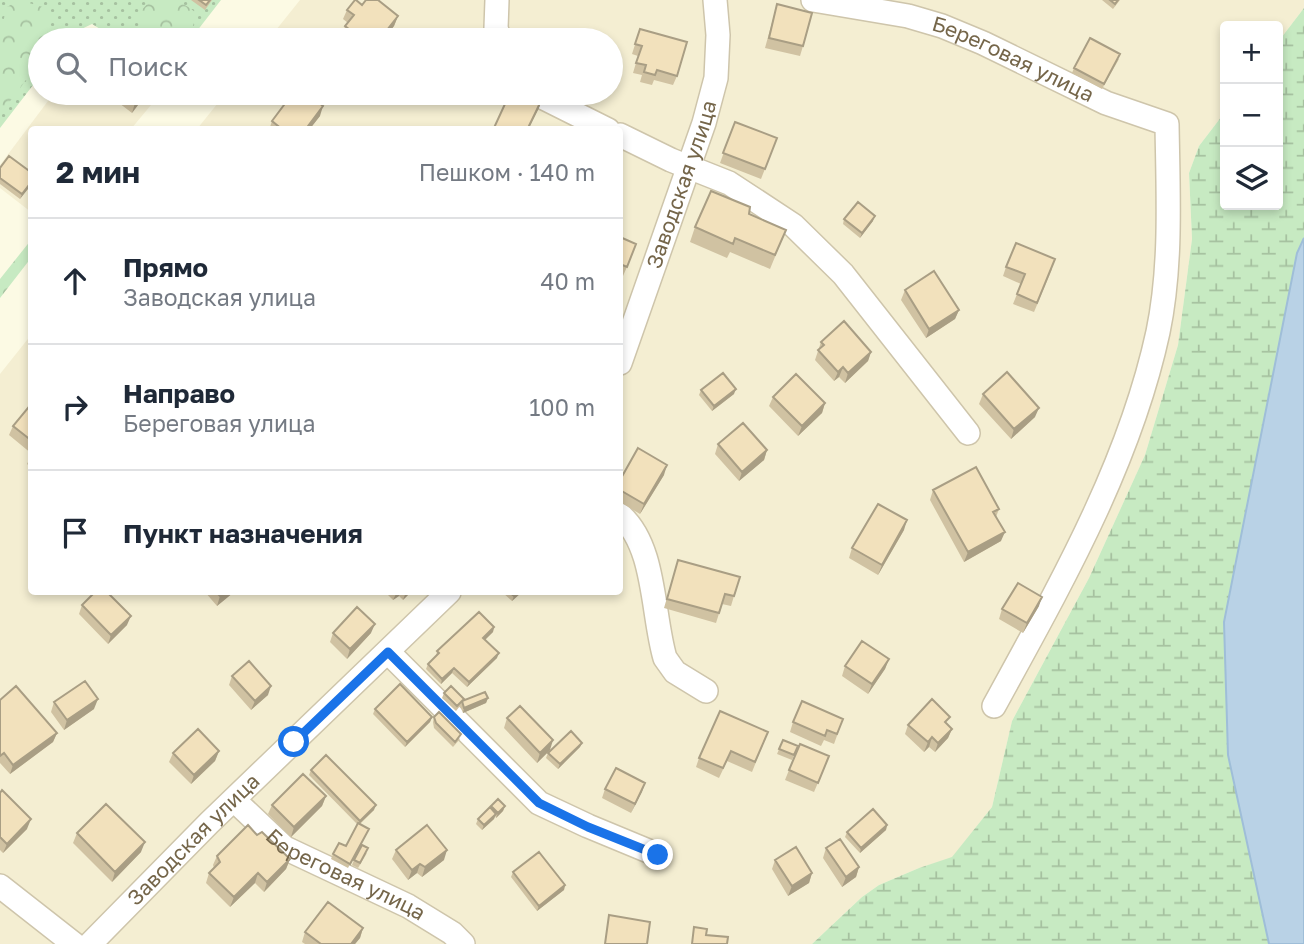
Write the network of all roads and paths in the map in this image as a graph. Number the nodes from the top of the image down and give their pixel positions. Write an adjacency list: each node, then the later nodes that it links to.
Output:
1 (497, 0): 4 (street)
2 (715, 0): 8 (street, Заводская улица)
3 (813, 0): 15 (street, Береговая улица)
4 (496, 28)
5 (558, 105): 6 (street)
6 (600, 126)
7 (623, 136): 8 (street)
8 (689, 166): 9 (street, Заводская улица); 10 (street)
9 (623, 354)
10 (968, 433)
11 (623, 518): 14 (street)
12 (446, 595): 13 (street, Заводская улица)
13 (388, 652): 16 (street, Заводская улица); 17 (street)
14 (706, 691)
15 (994, 706)
16 (234, 800): 20 (street, Заводская улица); 21 (street, Береговая улица)
17 (658, 855)
18 (0, 886): 19 (street)
19 (74, 944)
20 (90, 944)
21 (463, 944)

